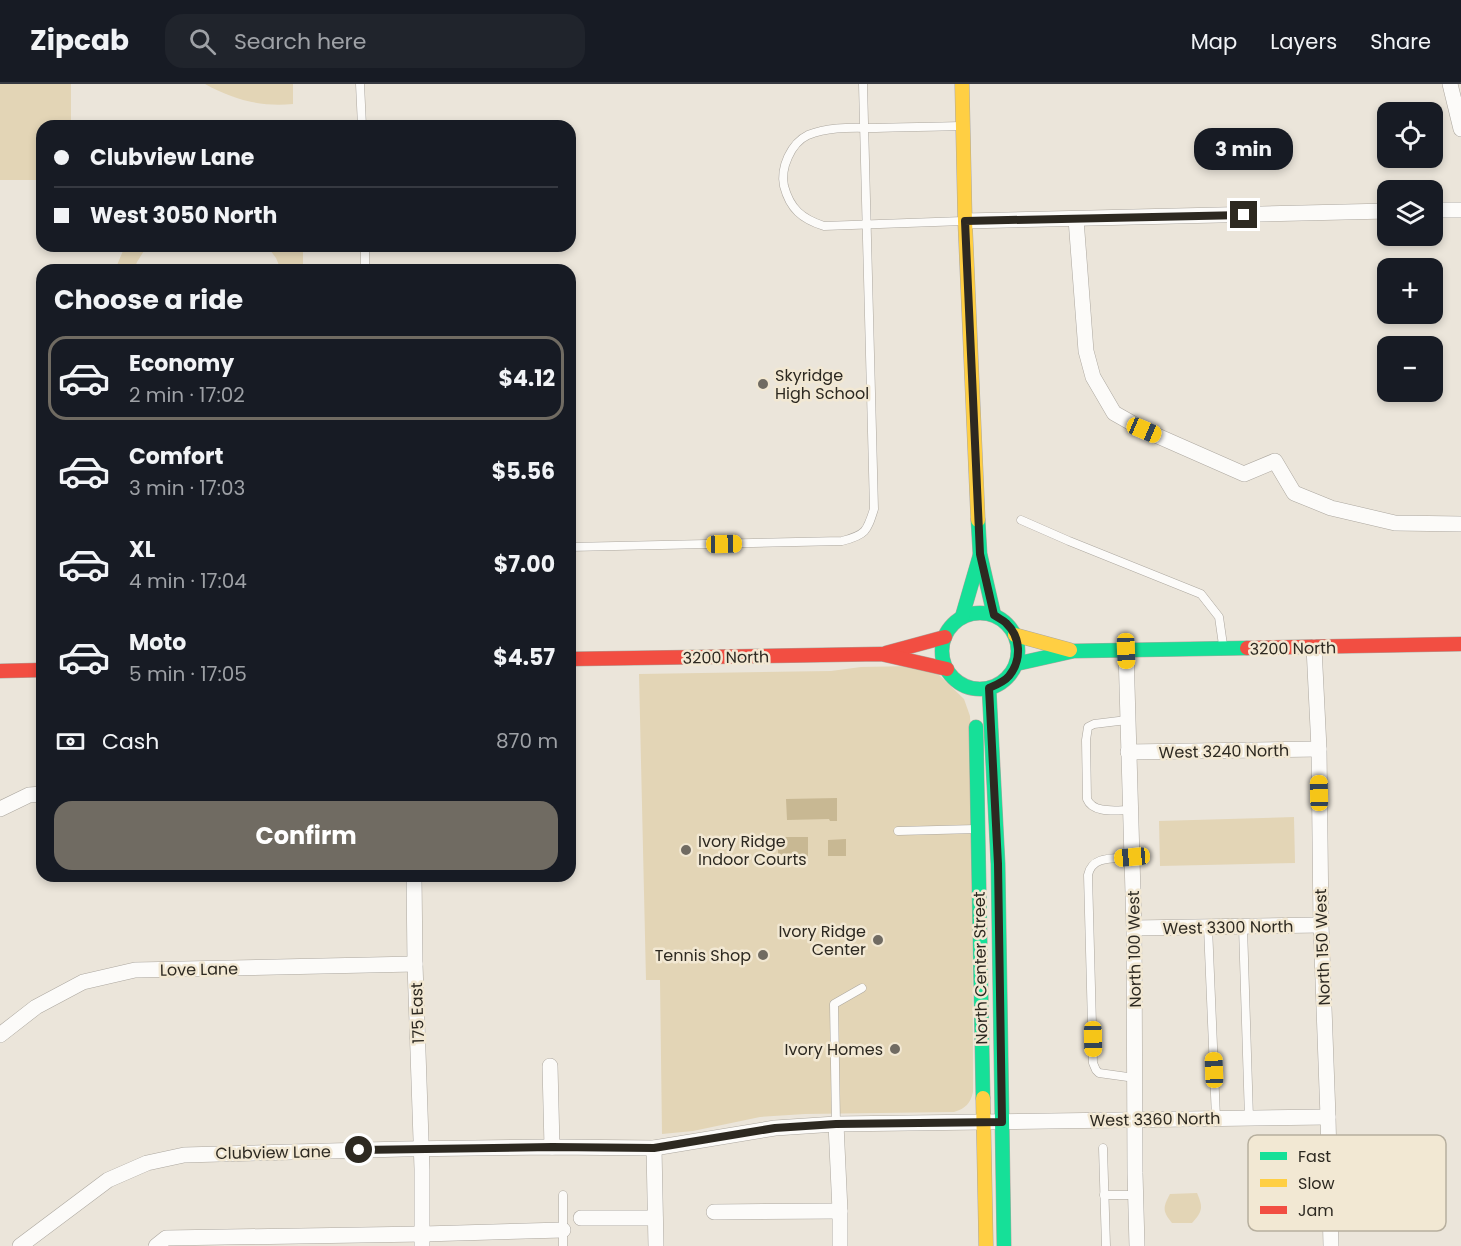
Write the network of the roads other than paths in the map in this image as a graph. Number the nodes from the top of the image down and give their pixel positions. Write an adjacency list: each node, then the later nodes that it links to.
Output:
1 (360, 84): 5 (lane)
2 (863, 84): 7 (lane)
3 (962, 84): 6 (street)
4 (1450, 84): 8 (street)
5 (362, 120)
6 (963, 126): 7 (lane); 13 (street)
7 (864, 128): 14 (lane); 14 (lane)
8 (1461, 129)
9 (1443, 210): 10 (street)
10 (1461, 210)
11 (1377, 211): 12 (street)
12 (1076, 219): 13 (street); 16 (street)
13 (965, 221): 14 (lane); 18 (street)
14 (866, 224): 17 (lane)
15 (1021, 520): 25 (lane)
16 (1461, 524)
17 (576, 547)
18 (980, 554): 19 (street); 20 (street)
19 (994, 615): 20 (street); 21 (street)
20 (962, 617): 22 (street)
21 (1015, 635): 26 (street); 30 (street)
22 (945, 637): 28 (street); 31 (street)
23 (1461, 644): 24 (street, 3200 North)
24 (1314, 647): 25 (street, 3200 North); 36 (street, North 150 West)
25 (1223, 649): 27 (street, 3200 North)
26 (1074, 651): 27 (street, 3200 North); 30 (street)
27 (1126, 651): 35 (street, North 100 West)
28 (881, 654): 29 (street, 3200 North); 31 (street)
29 (576, 659)
30 (1016, 664): 34 (street)
31 (947, 669): 34 (street)
32 (36, 670): 33 (street)
33 (0, 671)
34 (979, 697): 41 (street, North Center Street); 59 (street, North Center Street)
35 (1127, 720): 37 (street, North 100 West); 40 (lane)
36 (1319, 749): 37 (street, West 3240 North); 45 (street, North 150 West)
37 (1128, 752): 40 (street, North 100 West)
38 (36, 794): 39 (street)
39 (0, 809)
40 (1130, 810): 43 (street, North 100 West)
41 (978, 828): 42 (lane); 58 (street, North Center Street)
42 (898, 831)
43 (1132, 857): 48 (street, North 100 West); 53 (lane)
44 (414, 882): 49 (street, 175 East)
45 (1321, 926): 47 (street, West 3300 North); 54 (street, North 150 West)
46 (1208, 927): 47 (street, West 3300 North); 48 (street, West 3300 North); 55 (lane)
47 (1244, 927): 56 (lane)
48 (1134, 928): 53 (street, North 100 West)
49 (415, 964): 51 (street, Love Lane); 65 (street, 175 East)
50 (862, 988): 60 (lane)
51 (0, 1035)
52 (550, 1066): 62 (street)
53 (1135, 1078): 57 (street, North 100 West)
54 (1328, 1117): 56 (street, West 3360 North); 61 (street, North 150 West)
55 (1216, 1118): 56 (street, West 3360 North); 57 (street, West 3360 North)
56 (1249, 1118)
57 (1135, 1119): 59 (street, West 3360 North); 68 (street, North 100 West)
58 (983, 1122): 59 (street, West 3360 North); 60 (street, Clubview Lane); 81 (street, North Center Street)
59 (1002, 1122): 82 (street, North Center Street)
60 (836, 1124): 63 (street, Clubview Lane); 69 (street)
61 (1328, 1135)
62 (552, 1147): 63 (street, Clubview Lane); 65 (street, Clubview Lane)
63 (654, 1148): 72 (street)
64 (1103, 1148): 67 (lane)
65 (421, 1149): 75 (street, 175 East); 76 (street, Clubview Lane)
66 (563, 1195): 73 (lane)
67 (1104, 1195): 68 (lane); 83 (lane)
68 (1135, 1195): 84 (street, North 100 West)
69 (840, 1211): 70 (street); 80 (street)
70 (714, 1212)
71 (581, 1218): 72 (street)
72 (655, 1218): 79 (street)
73 (563, 1230): 75 (street); 78 (lane)
74 (1330, 1231): 85 (street, North 150 West)
75 (422, 1240): 77 (street)
76 (20, 1246)
77 (156, 1246)
78 (563, 1246)
79 (656, 1246)
80 (840, 1246)
81 (986, 1246)
82 (1004, 1246)
83 (1106, 1246)
84 (1137, 1246)
85 (1330, 1246)

